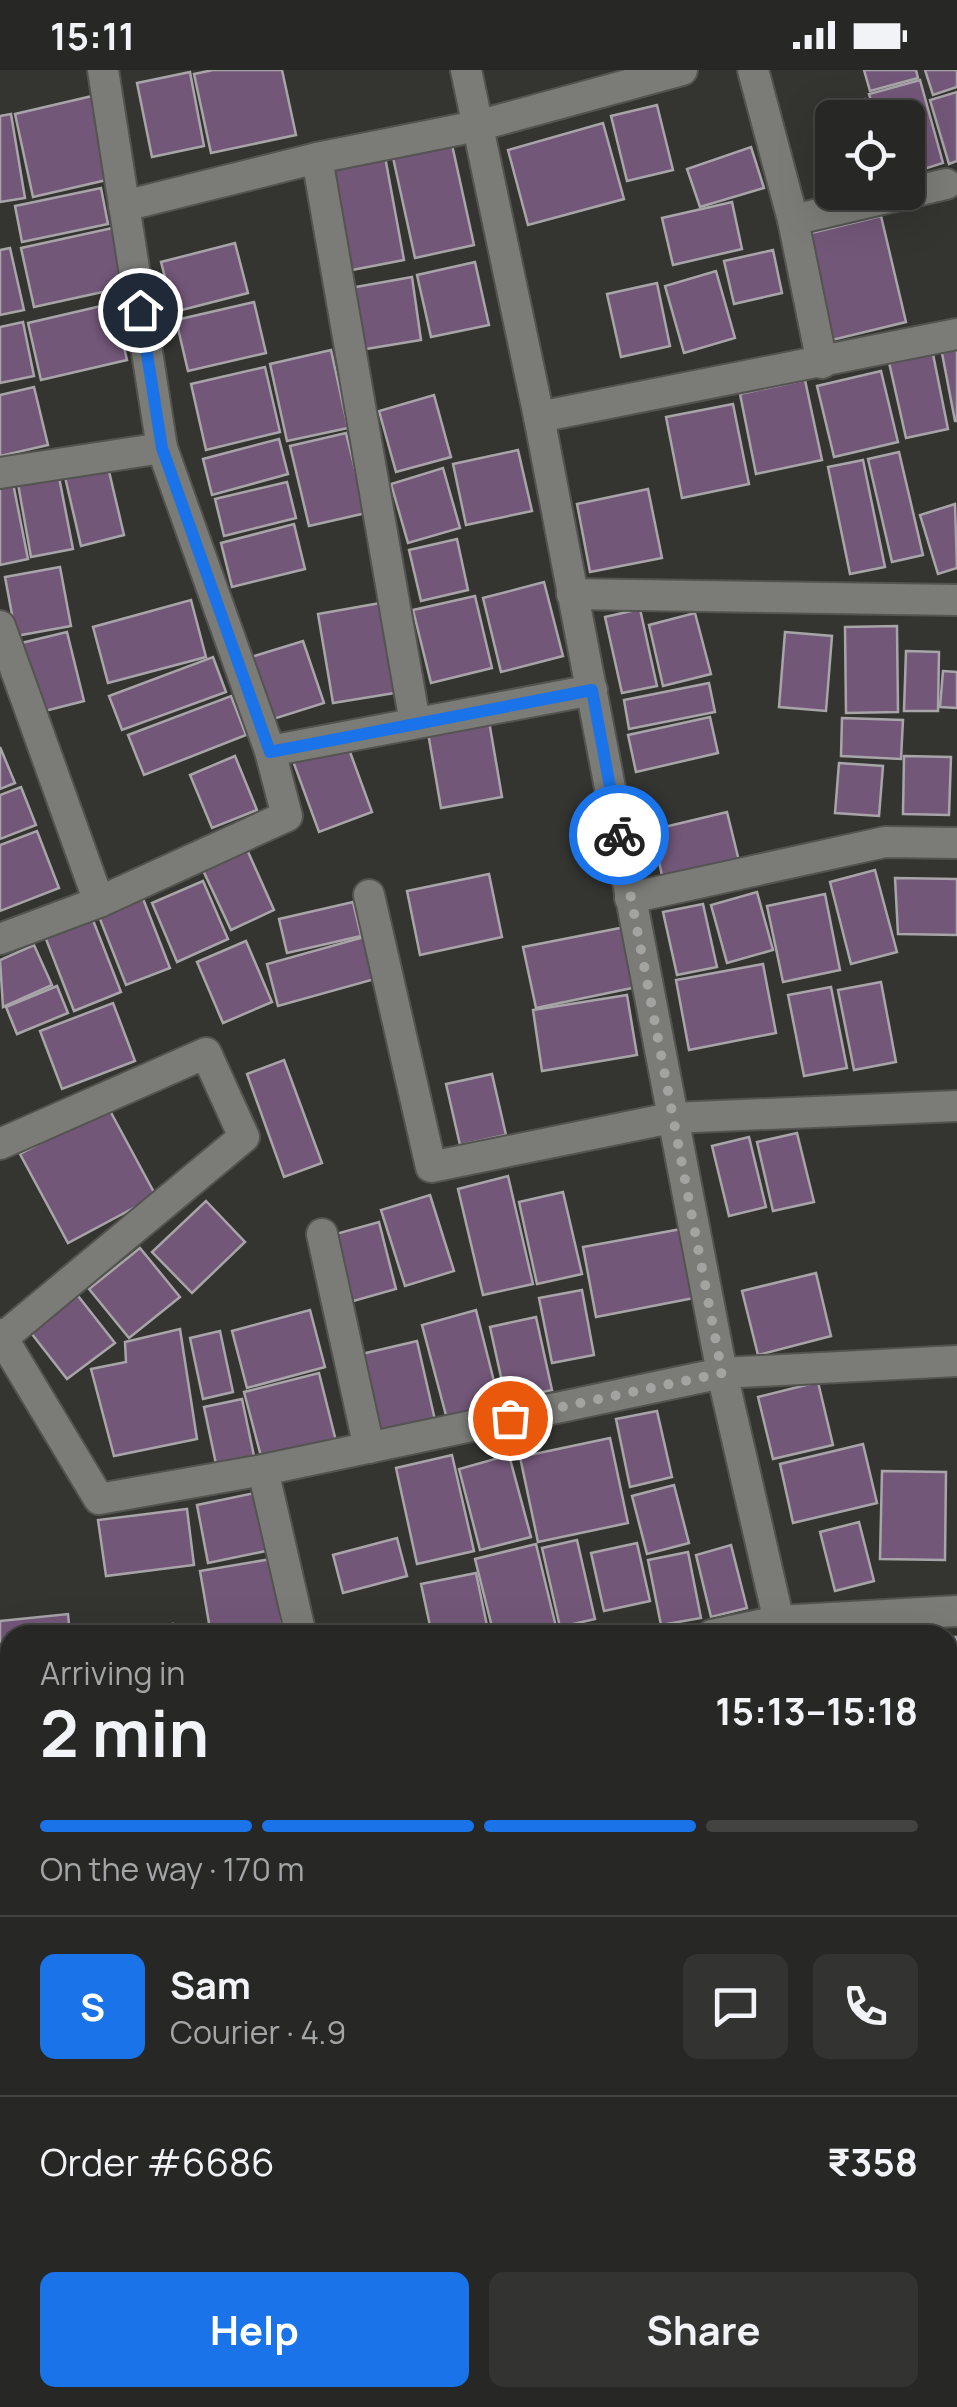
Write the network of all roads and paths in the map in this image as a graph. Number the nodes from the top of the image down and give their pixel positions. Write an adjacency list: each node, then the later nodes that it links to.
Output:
1 (103, 70): 8 (street)
2 (466, 70): 5 (street)
3 (682, 70): 5 (street)
4 (753, 70): 9 (street)
5 (477, 126): 6 (street); 12 (street)
6 (317, 158): 8 (street); 19 (street)
7 (946, 184): 9 (street)
8 (124, 206): 13 (street)
9 (793, 220): 11 (street)
10 (957, 334): 11 (street)
11 (822, 363): 12 (street)
12 (539, 417): 15 (street)
13 (162, 448): 14 (street); 20 (street)
14 (0, 474)
15 (572, 594): 16 (street); 18 (street)
16 (957, 600)
17 (0, 626): 24 (street)
18 (592, 690): 19 (street); 23 (street)
19 (415, 723): 20 (street)
20 (270, 752): 24 (street)
21 (957, 843): 23 (street)
22 (369, 895): 27 (street)
23 (630, 898): 27 (street)
24 (99, 902): 25 (street)
25 (0, 939)
26 (957, 1106): 27 (street)
27 (671, 1118): 32 (street)
28 (0, 1144): 30 (street)
29 (322, 1234): 33 (street)
30 (1, 1337): 34 (street)
31 (957, 1362): 32 (street)
32 (722, 1373): 33 (street); 37 (street)
33 (369, 1448): 34 (street)
34 (262, 1470): 36 (street)
35 (957, 1612): 38 (street)
36 (299, 1625)
37 (779, 1625)
38 (813, 1625)

